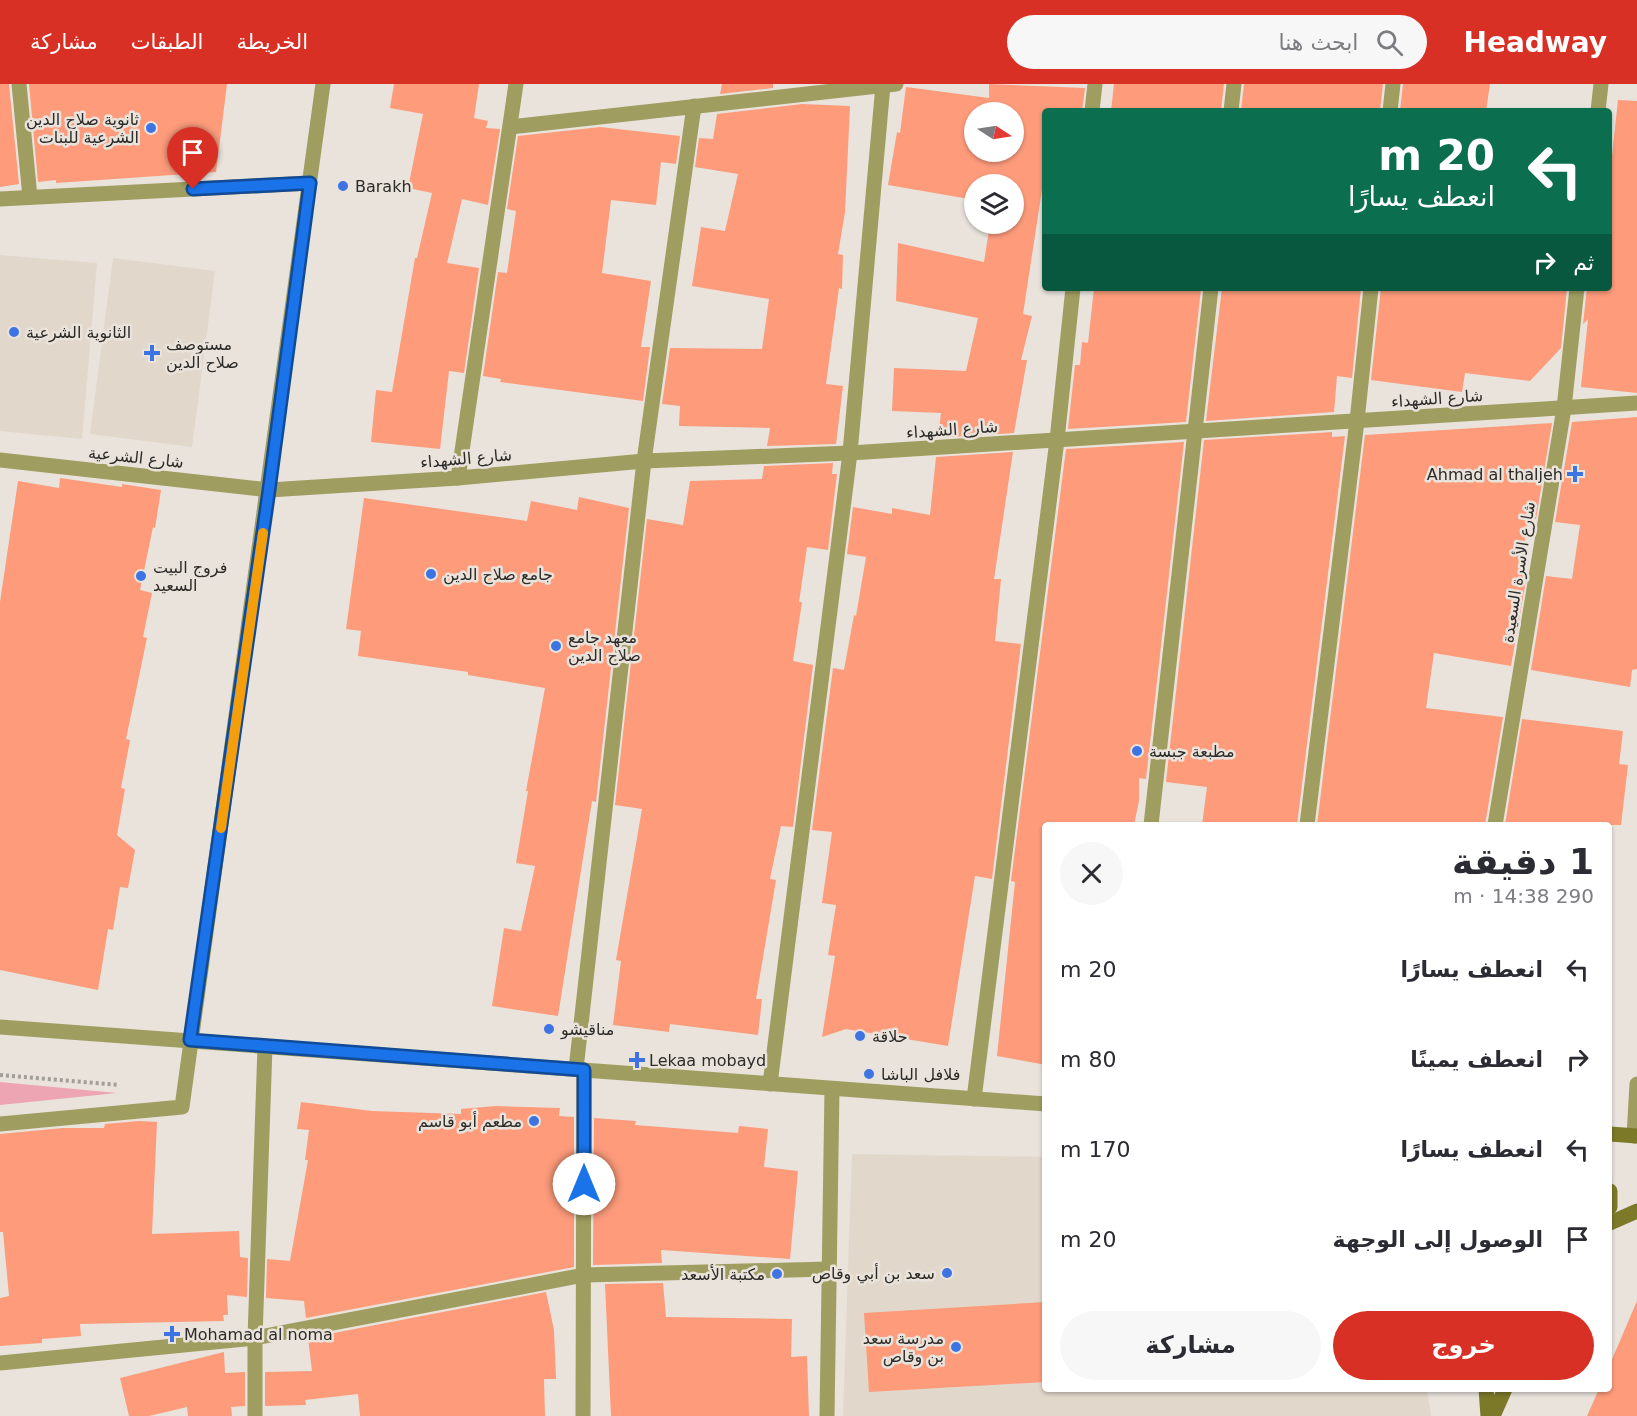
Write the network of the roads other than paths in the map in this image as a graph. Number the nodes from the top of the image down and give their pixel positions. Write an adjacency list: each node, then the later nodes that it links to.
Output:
1 (19, 84): 16 (street)
2 (323, 84): 15 (street)
3 (516, 84): 14 (street)
4 (1095, 84): 10 (street)
5 (1234, 84): 11 (street)
6 (1393, 84): 12 (street)
7 (1601, 84): 13 (street)
8 (890, 85): 9 (street); 27 (street)
9 (694, 106): 14 (street); 29 (street)
10 (1092, 108)
11 (1231, 108)
12 (1390, 108)
13 (1598, 108)
14 (510, 127): 30 (street)
15 (310, 183): 16 (street); 31 (street)
16 (30, 197): 17 (street)
17 (0, 199)
18 (1073, 291): 26 (street)
19 (1211, 291): 25 (street)
20 (1371, 291): 24 (street)
21 (1577, 291): 23 (street, شارع الأسرة السعيدة)
22 (1637, 403): 23 (street, شارع الشهداء)
23 (1564, 408): 24 (street, شارع الشهداء); 34 (street, شارع الأسرة السعيدة)
24 (1357, 421): 25 (street, شارع الشهداء); 33 (street)
25 (1195, 431): 26 (street, شارع الشهداء); 32 (street)
26 (1057, 440): 27 (street, شارع الشهداء); 42 (street)
27 (850, 453): 29 (street, شارع الشهداء); 39 (street)
28 (0, 460): 31 (street, شارع الشرعية)
29 (644, 461): 30 (street, شارع الشهداء); 38 (street)
30 (458, 478): 31 (street, شارع الشهداء)
31 (269, 490): 36 (street)
32 (1151, 822)
33 (1307, 822)
34 (1495, 822)
35 (0, 1027): 36 (street)
36 (190, 1040): 37 (street); 44 (street)
37 (265, 1046): 38 (street); 51 (street)
38 (580, 1070): 39 (street); 50 (street)
39 (770, 1084): 41 (street)
40 (1637, 1084): 46 (street)
41 (832, 1089): 42 (street); 49 (street)
42 (974, 1099): 43 (street)
43 (1042, 1104)
44 (0, 1124)
45 (1612, 1134): 46 (main road)
46 (1635, 1136)
47 (1637, 1211): 48 (main road)
48 (1612, 1222)
49 (829, 1269): 50 (street); 57 (street)
50 (584, 1275): 51 (street); 56 (street)
51 (255, 1338): 52 (street); 55 (street)
52 (0, 1363)
53 (1486, 1392): 58 (main road)
54 (1503, 1392): 58 (main road)
55 (255, 1416)
56 (583, 1416)
57 (827, 1416)
58 (1490, 1416)

